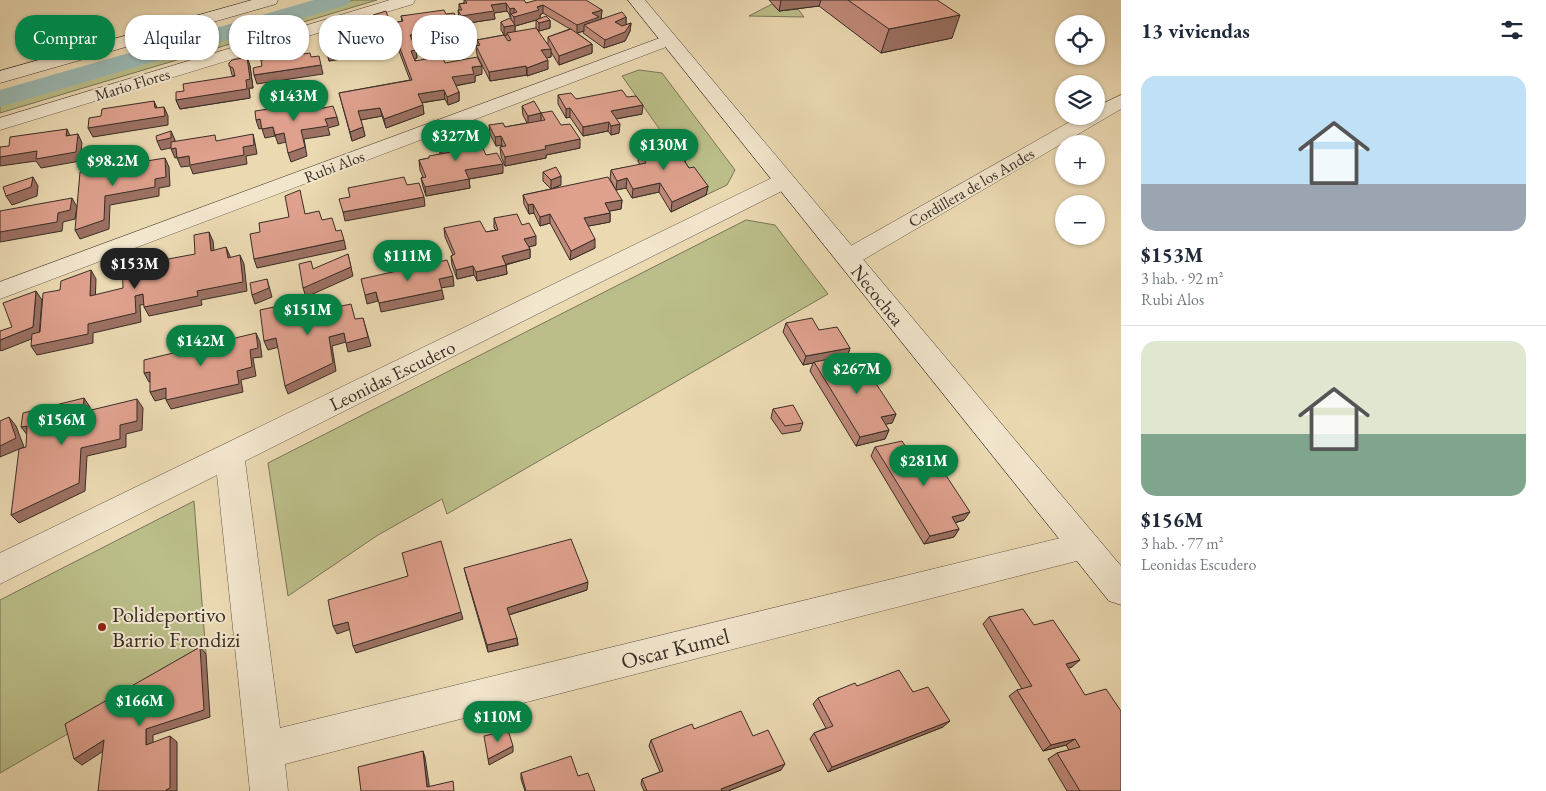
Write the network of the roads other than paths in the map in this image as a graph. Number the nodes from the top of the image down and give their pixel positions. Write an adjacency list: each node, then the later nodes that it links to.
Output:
1 (270, 0): 5 (street)
2 (407, 0): 8 (street, Mario Flores)
3 (636, 0): 4 (street, Necochea)
4 (668, 40): 10 (street, Necochea); 12 (street, Rubi Alos)
5 (0, 77)
6 (1121, 101): 7 (street, Cordillera de los Andes)
7 (1105, 110)
8 (0, 124)
9 (1079, 125): 11 (street, Cordillera de los Andes)
10 (784, 181): 11 (street, Necochea); 13 (street, Leonidas Escudero)
11 (848, 258): 14 (street, Necochea)
12 (0, 291)
13 (230, 455): 15 (street, Leonidas Escudero); 17 (street)
14 (1085, 546): 16 (street, Necochea); 17 (street, Oscar Kumel)
15 (0, 569)
16 (1121, 590)
17 (265, 750): 18 (street)
18 (269, 791)

